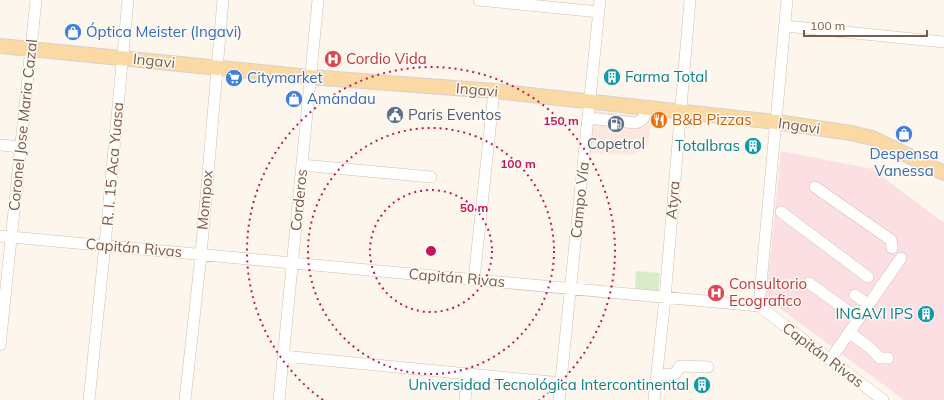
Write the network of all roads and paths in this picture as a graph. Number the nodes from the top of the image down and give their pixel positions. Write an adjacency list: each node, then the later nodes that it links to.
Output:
1 (36, 0): 13 (street, Coronel Jose Maria Cazal)
2 (128, 0): 14 (street, R. I. 15 Aca Yuasa)
3 (223, 0): 15 (street, Mompox)
4 (318, 0): 16 (street, Corderos)
5 (479, 0): 9 (street)
6 (600, 0): 9 (street, Campo Vía)
7 (690, 0): 20 (street, Atyra)
8 (787, 0): 10 (street)
9 (599, 12): 18 (street, Campo Vía)
10 (785, 26): 11 (street); 22 (street)
11 (944, 42)
12 (0, 46): 13 (main road, Ingavi)
13 (31, 49): 14 (main road, Ingavi); 24 (street, Coronel Jose Maria Cazal)
14 (122, 57): 15 (main road, Ingavi); 32 (street, R. I. 15 Aca Yuasa)
15 (216, 68): 16 (main road, Ingavi); 34 (street, Mompox)
16 (310, 77): 17 (main road, Ingavi); 25 (street, Corderos)
17 (494, 91): 18 (main road, Ingavi); 38 (street)
18 (590, 101): 19 (main road, Ingavi); 21 (street, Campo Vía)
19 (648, 107): 20 (main road, Ingavi); 21 (street)
20 (680, 111): 22 (main road, Ingavi); 42 (street, Atyra)
21 (588, 118): 40 (street, Campo Vía)
22 (776, 122): 26 (main road, Ingavi); 44 (street)
23 (0, 145): 24 (street)
24 (20, 147): 31 (street, Coronel Jose Maria Cazal)
25 (302, 165): 27 (street); 36 (street, Corderos)
26 (944, 173)
27 (431, 177)
28 (815, 187): 33 (street)
29 (781, 212): 37 (street)
30 (0, 236): 31 (street, Capitán Rivas)
31 (11, 237): 32 (street, Capitán Rivas); 46 (street, Coronel Jose Maria Cazal)
32 (105, 245): 34 (street, Capitán Rivas); 56 (street, R. I. 15 Aca Yuasa)
33 (892, 248)
34 (201, 255): 36 (street, Capitán Rivas); 57 (street, Mompox)
35 (901, 258): 43 (street)
36 (292, 263): 38 (street, Capitán Rivas); 49 (street, Corderos)
37 (868, 277)
38 (474, 280): 40 (street, Capitán Rivas)
39 (809, 283): 45 (street)
40 (570, 289): 42 (street, Capitán Rivas); 55 (street, Campo Vía)
41 (855, 295): 43 (street)
42 (665, 298): 44 (street, Capitán Rivas); 54 (street, Atyra)
43 (869, 305): 45 (street)
44 (759, 306): 51 (street, Capitán Rivas)
45 (859, 319): 47 (street)
46 (1, 328): 48 (street, Coronel Jose Maria Cazal)
47 (850, 333): 50 (street); 51 (street)
48 (0, 345)
49 (283, 356): 53 (street); 58 (street, Corderos)
50 (888, 358)
51 (830, 360): 62 (street, Capitán Rivas)
52 (708, 367): 54 (street)
53 (468, 374): 55 (street); 59 (street)
54 (657, 375): 61 (street, Atyra)
55 (561, 383): 60 (street, Campo Vía)
56 (89, 400)
57 (185, 400)
58 (279, 400)
59 (465, 400)
60 (559, 400)
61 (654, 400)
62 (883, 400)

